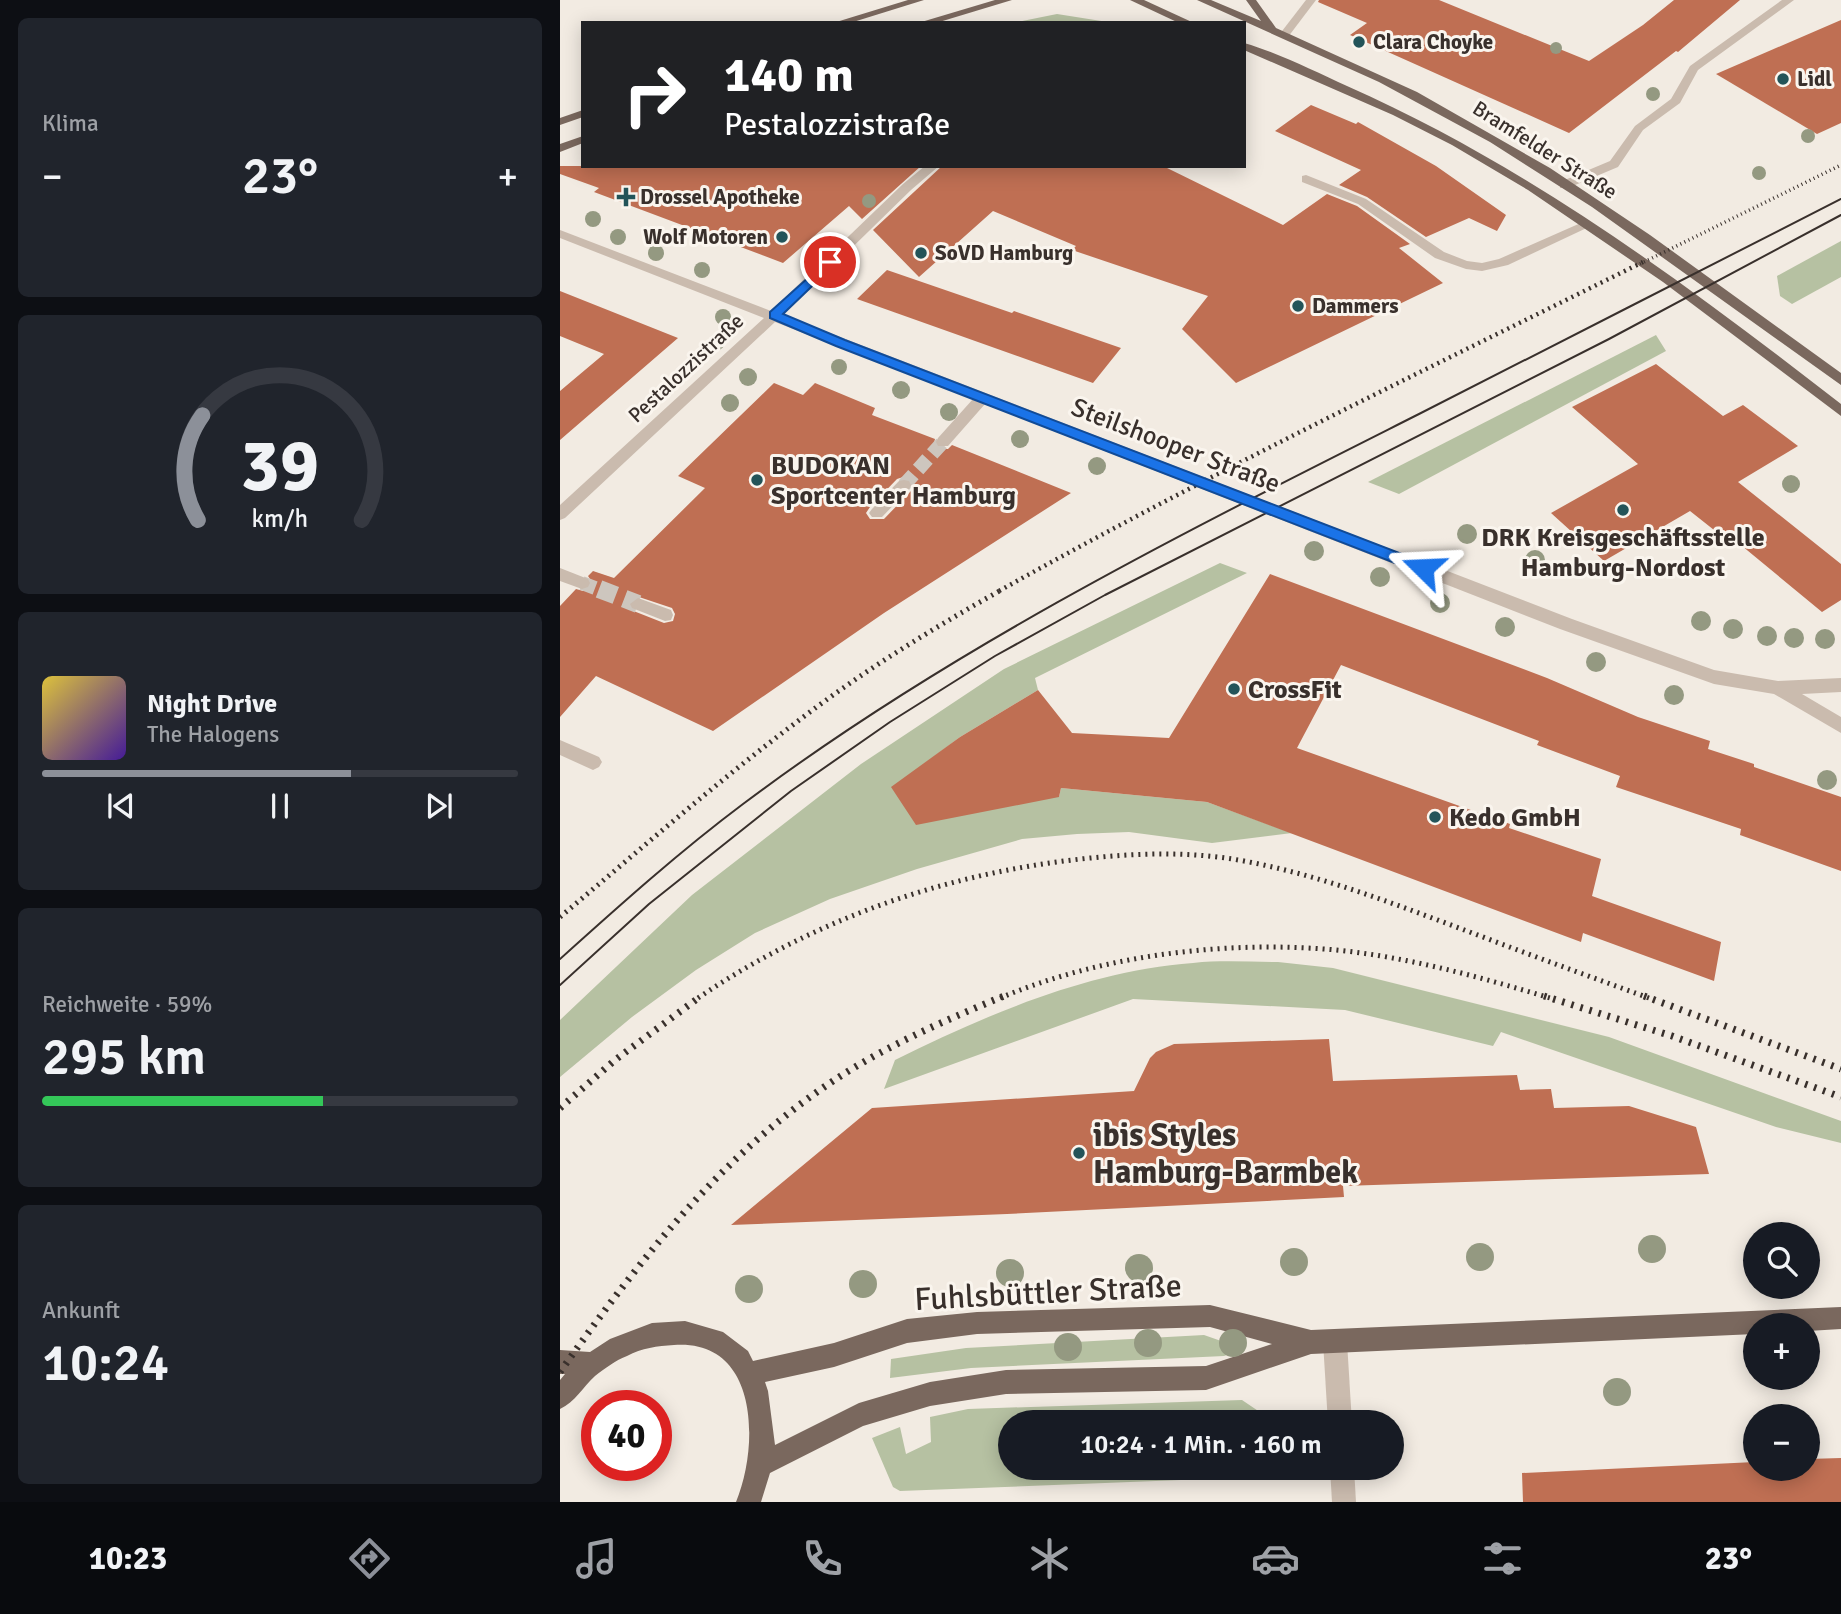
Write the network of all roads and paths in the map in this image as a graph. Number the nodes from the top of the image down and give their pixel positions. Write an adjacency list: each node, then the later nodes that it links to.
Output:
1 (919, 0): 8 (main road)
2 (1007, 0): 9 (main road)
3 (1135, 0): 10 (main road)
4 (1202, 0): 11 (main road, Bramfelder Straße)
5 (1251, 0): 11 (main road)
6 (1311, 0): 12 (street)
7 (1789, 0): 20 (street)
8 (845, 21)
9 (930, 21)
10 (1184, 21)
11 (1272, 30): 12 (main road, Bramfelder Straße)
12 (1284, 35): 20 (main road, Bramfelder Straße)
13 (1246, 47): 21 (main road, Bramfelder Straße)
14 (581, 114): 15 (main road)
15 (560, 122)
16 (581, 140): 17 (main road)
17 (560, 148)
18 (931, 168): 23 (street, Pestalozzistraße)
19 (1306, 180): 21 (street)
20 (1564, 185): 24 (main road, Bramfelder Straße)
21 (1587, 225): 26 (main road, Bramfelder Straße)
22 (560, 234): 23 (street, Steilshooper Straße)
23 (775, 315): 25 (street, Steilshooper Straße); 30 (street, Pestalozzistraße)
24 (1841, 380)
25 (982, 398): 27 (street); 36 (street, Steilshooper Straße)
26 (1841, 411)
27 (943, 442)
28 (904, 485): 29 (street)
29 (877, 513)
30 (560, 514)
31 (560, 574): 32 (street)
32 (582, 583)
33 (638, 604): 34 (street)
34 (665, 615)
35 (1841, 685): 36 (street, Steilshooper Straße)
36 (1779, 688): 37 (street, Steilshooper Straße)
37 (1841, 726)
38 (560, 747): 39 (street)
39 (593, 762)
40 (1841, 1318): 42 (main road, Fuhlsbüttler Straße)
41 (1311, 1342): 42 (main road, Fuhlsbüttler Straße); 45 (main road, Fuhlsbüttler Straße); 48 (main road, Fuhlsbüttler Straße)
42 (1335, 1342): 47 (street)
43 (560, 1362): 44 (main road)
44 (591, 1364): 45 (main road); 46 (main road)
45 (748, 1374): 48 (main road)
46 (560, 1397)
47 (1339, 1410)
48 (760, 1466): 50 (main road)
49 (1343, 1480): 51 (street)
50 (748, 1502)
51 (1344, 1502)

